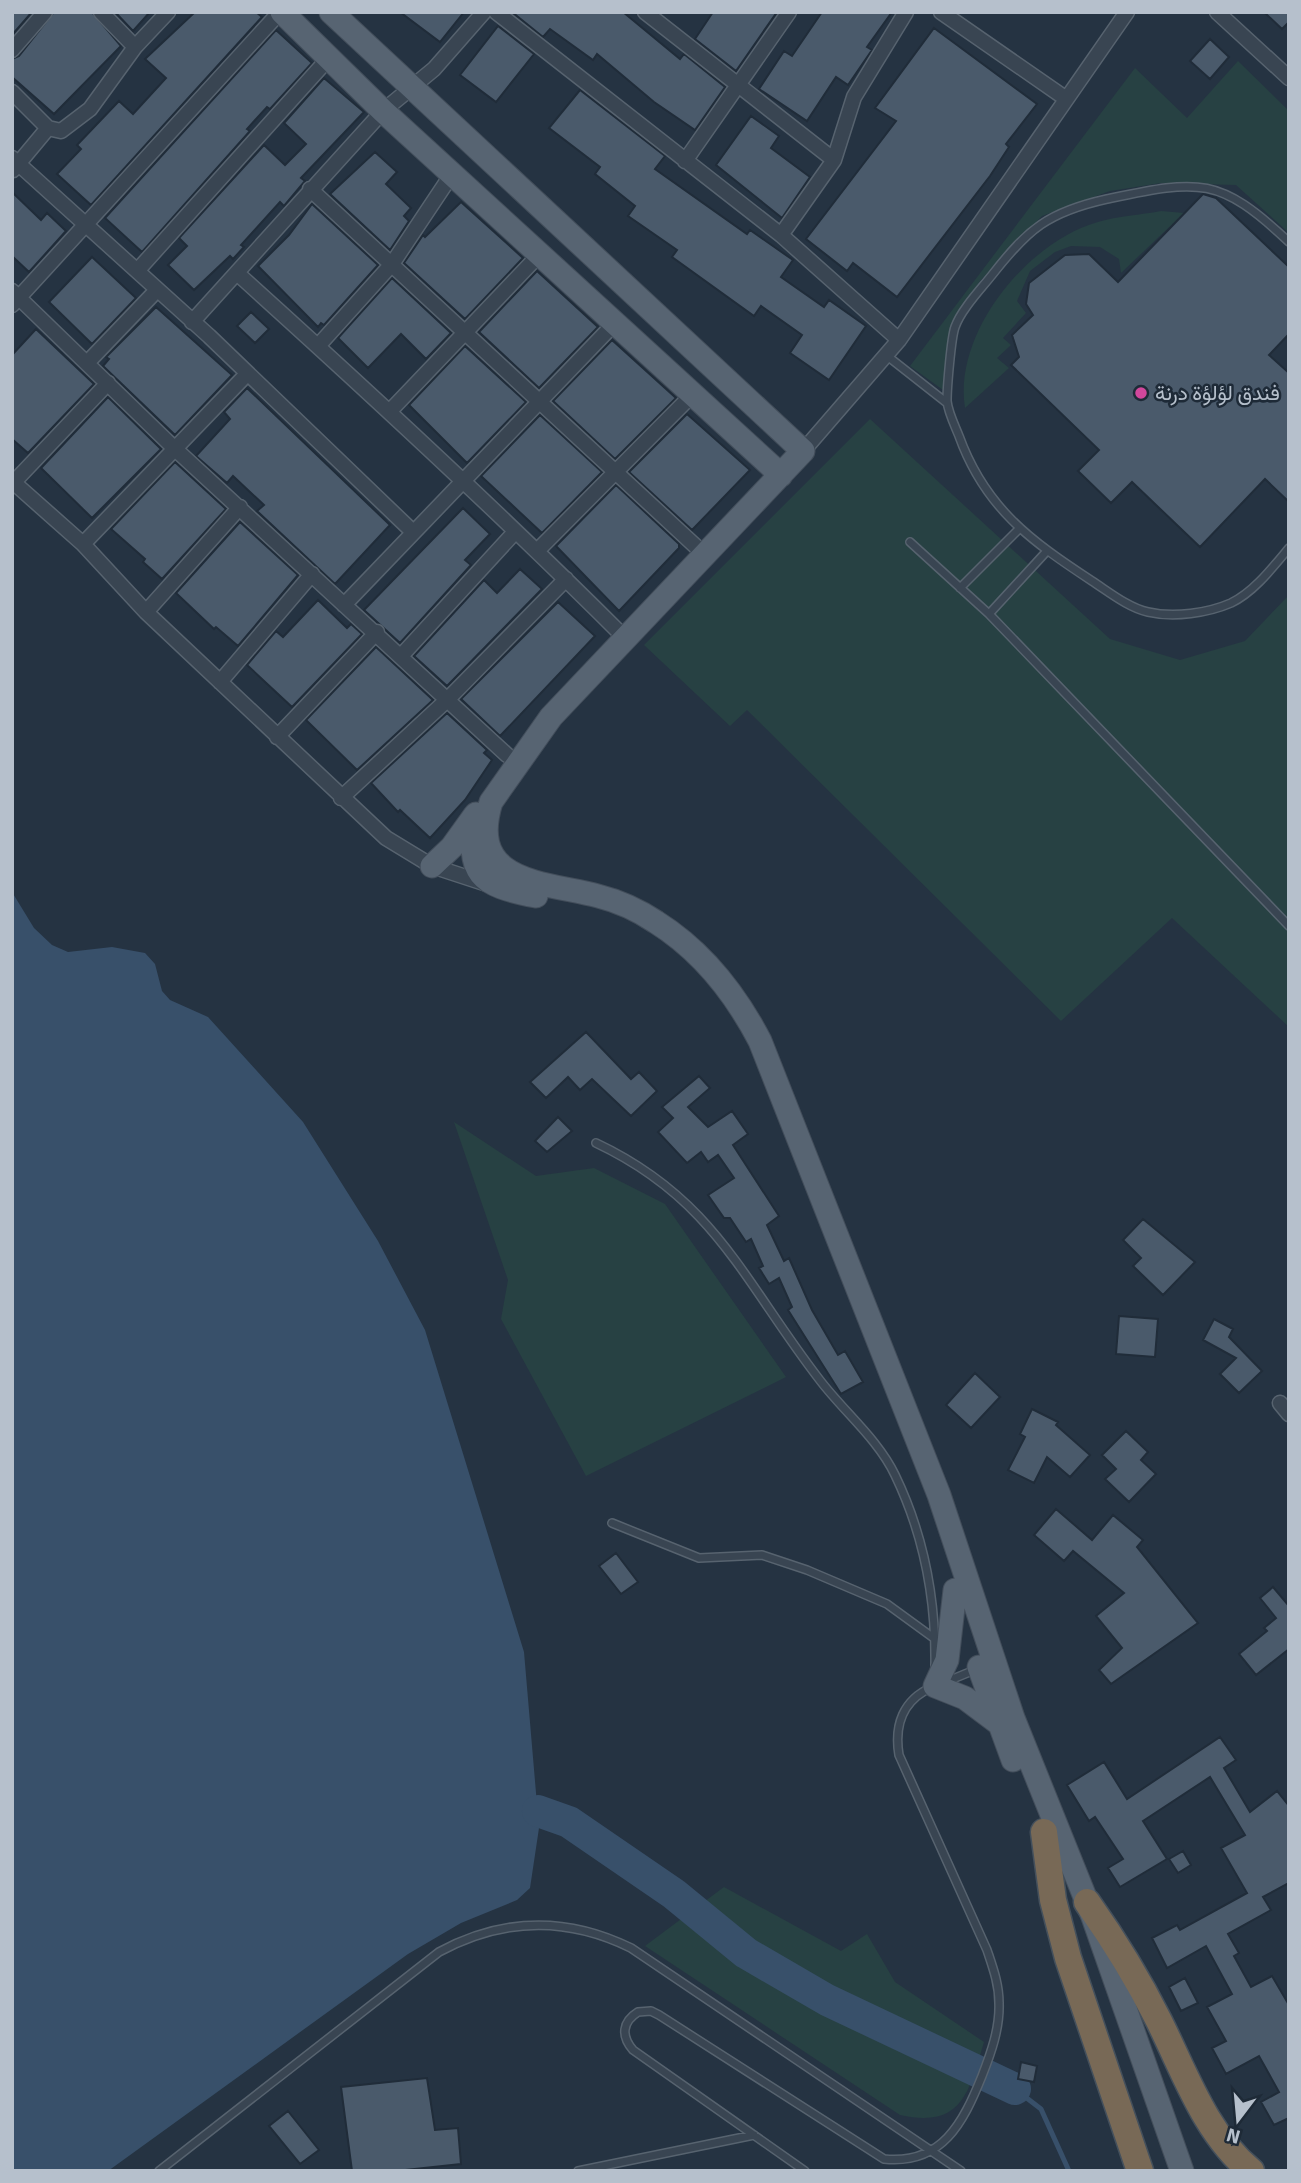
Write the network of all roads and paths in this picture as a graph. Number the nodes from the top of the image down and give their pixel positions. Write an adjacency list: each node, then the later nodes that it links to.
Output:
1 (45, 12): 15 (street)
2 (101, 12): 14 (street)
3 (168, 12): 14 (street)
4 (281, 12): 16 (main road); 29 (street)
5 (331, 12): 18 (main road)
6 (484, 12): 18 (street)
7 (496, 12): 25 (street)
8 (645, 12): 19 (street)
9 (789, 12): 19 (street)
10 (906, 12): 24 (street)
11 (942, 12): 21 (street)
12 (1127, 12): 21 (street)
13 (1217, 12): 17 (street)
14 (135, 47): 23 (street)
15 (12, 50)
16 (328, 60): 22 (main road); 34 (street)
17 (1289, 78)
18 (411, 85): 22 (street); 52 (main road)
19 (737, 86): 24 (street); 25 (street)
20 (12, 92): 23 (street)
21 (1065, 98): 41 (street)
22 (383, 111): 27 (main road); 28 (street)
23 (48, 128): 26 (street)
24 (834, 160): 30 (street)
25 (685, 161): 30 (street)
26 (14, 165): 29 (street)
27 (453, 174): 32 (main road); 33 (street)
28 (310, 189): 33 (street); 35 (street)
29 (87, 226): 34 (street); 37 (street)
30 (781, 235): 41 (street)
31 (1289, 243): 49 (lane)
32 (539, 255): 39 (main road); 40 (street)
33 (392, 264): 40 (street); 42 (street)
34 (137, 271): 36 (street)
35 (238, 274): 38 (street); 42 (street)
36 (157, 290): 38 (street); 44 (street)
37 (15, 298): 44 (street)
38 (192, 322): 45 (street)
39 (614, 324): 47 (main road); 48 (street)
40 (463, 331): 48 (street); 50 (street)
41 (899, 340): 43 (street)
42 (318, 346): 50 (street)
43 (886, 355): 49 (lane); 52 (street)
44 (87, 363): 46 (street)
45 (247, 373): 51 (street); 59 (street)
46 (108, 383): 51 (street); 56 (street)
47 (692, 395): 53 (street); 54 (main road)
48 (542, 402): 53 (street); 55 (street)
49 (947, 403): 58 (lane)
50 (390, 411): 55 (street)
51 (173, 447): 57 (street); 62 (street)
52 (803, 451): 54 (main road)
53 (616, 471): 64 (street); 66 (street)
54 (782, 475): 66 (main road)
55 (465, 480): 59 (street); 60 (street)
56 (13, 482): 62 (street)
57 (240, 507): 67 (street); 71 (street)
58 (1019, 529): 65 (lane); 69 (lane)
59 (412, 531): 70 (street)
60 (514, 533): 64 (street); 75 (street)
61 (911, 542): 69 (lane)
62 (83, 544): 71 (street)
63 (1289, 548): 65 (lane)
64 (537, 551): 68 (street)
65 (1046, 552): 72 (lane)
66 (704, 554): 74 (main road)
67 (312, 574): 70 (street); 76 (street)
68 (566, 579): 74 (street); 77 (street)
69 (960, 588): 72 (lane)
70 (344, 605): 73 (street)
71 (146, 612): 76 (street)
72 (989, 614): 85 (lane)
73 (377, 632): 75 (street); 79 (street)
74 (625, 638): 78 (main road)
75 (401, 656): 77 (street)
76 (219, 682): 79 (street)
77 (447, 701): 80 (street); 81 (street)
78 (551, 717): 80 (main road); 84 (main road)
79 (277, 737): 81 (street)
80 (508, 755): 82 (main road)
81 (341, 798): 83 (street)
82 (476, 812): 83 (main road); 84 (main road)
83 (432, 866): 84 (street)
84 (507, 885): 88 (main road); 94 (main road)
85 (1289, 926)
86 (596, 1143): 89 (lane)
87 (612, 1523): 89 (lane)
88 (955, 1590): 90 (main road); 91 (main road)
89 (935, 1639): 91 (lane)
90 (979, 1668): 91 (lane); 92 (main road)
91 (935, 1686): 92 (main road); 96 (lane)
92 (998, 1722): 93 (main road)
93 (1044, 1832): 97 (main road); 102 (highway)
94 (1087, 1902): 97 (main road); 103 (highway)
95 (754, 2135): 96 (lane); 99 (lane); 100 (lane)
96 (932, 2151): 98 (lane); 101 (lane)
97 (1172, 2161)
98 (159, 2171)
99 (578, 2171)
100 (805, 2171)
101 (961, 2171)
102 (1140, 2171)
103 (1251, 2171)

